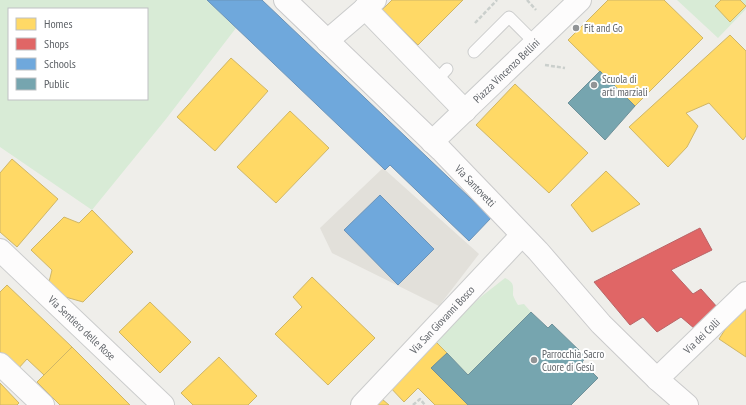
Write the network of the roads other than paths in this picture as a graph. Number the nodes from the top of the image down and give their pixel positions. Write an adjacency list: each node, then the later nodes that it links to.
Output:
1 (285, 0): 4 (street, Via Santovetti)
2 (580, 0): 5 (street, Piazza Vincenzo Bellini)
3 (370, 4): 4 (street); 7 (street)
4 (327, 41): 8 (street, Via Santovetti)
5 (534, 42): 6 (lane); 7 (street, Piazza Vincenzo Bellini)
6 (474, 52)
7 (465, 110): 8 (street, Piazza Vincenzo Bellini)
8 (432, 142): 9 (street, Via Santovetti)
9 (522, 235): 13 (street, Via Santovetti); 17 (street, Via San Giovanni Bosco)
10 (0, 250): 16 (street, Via Sentiero delle Rose)
11 (746, 293): 13 (street, Via dei Colli)
12 (0, 364): 15 (street)
13 (658, 379): 14 (street, Via Santovetti)
14 (684, 404)
15 (43, 405)
16 (163, 405)
17 (362, 405)

